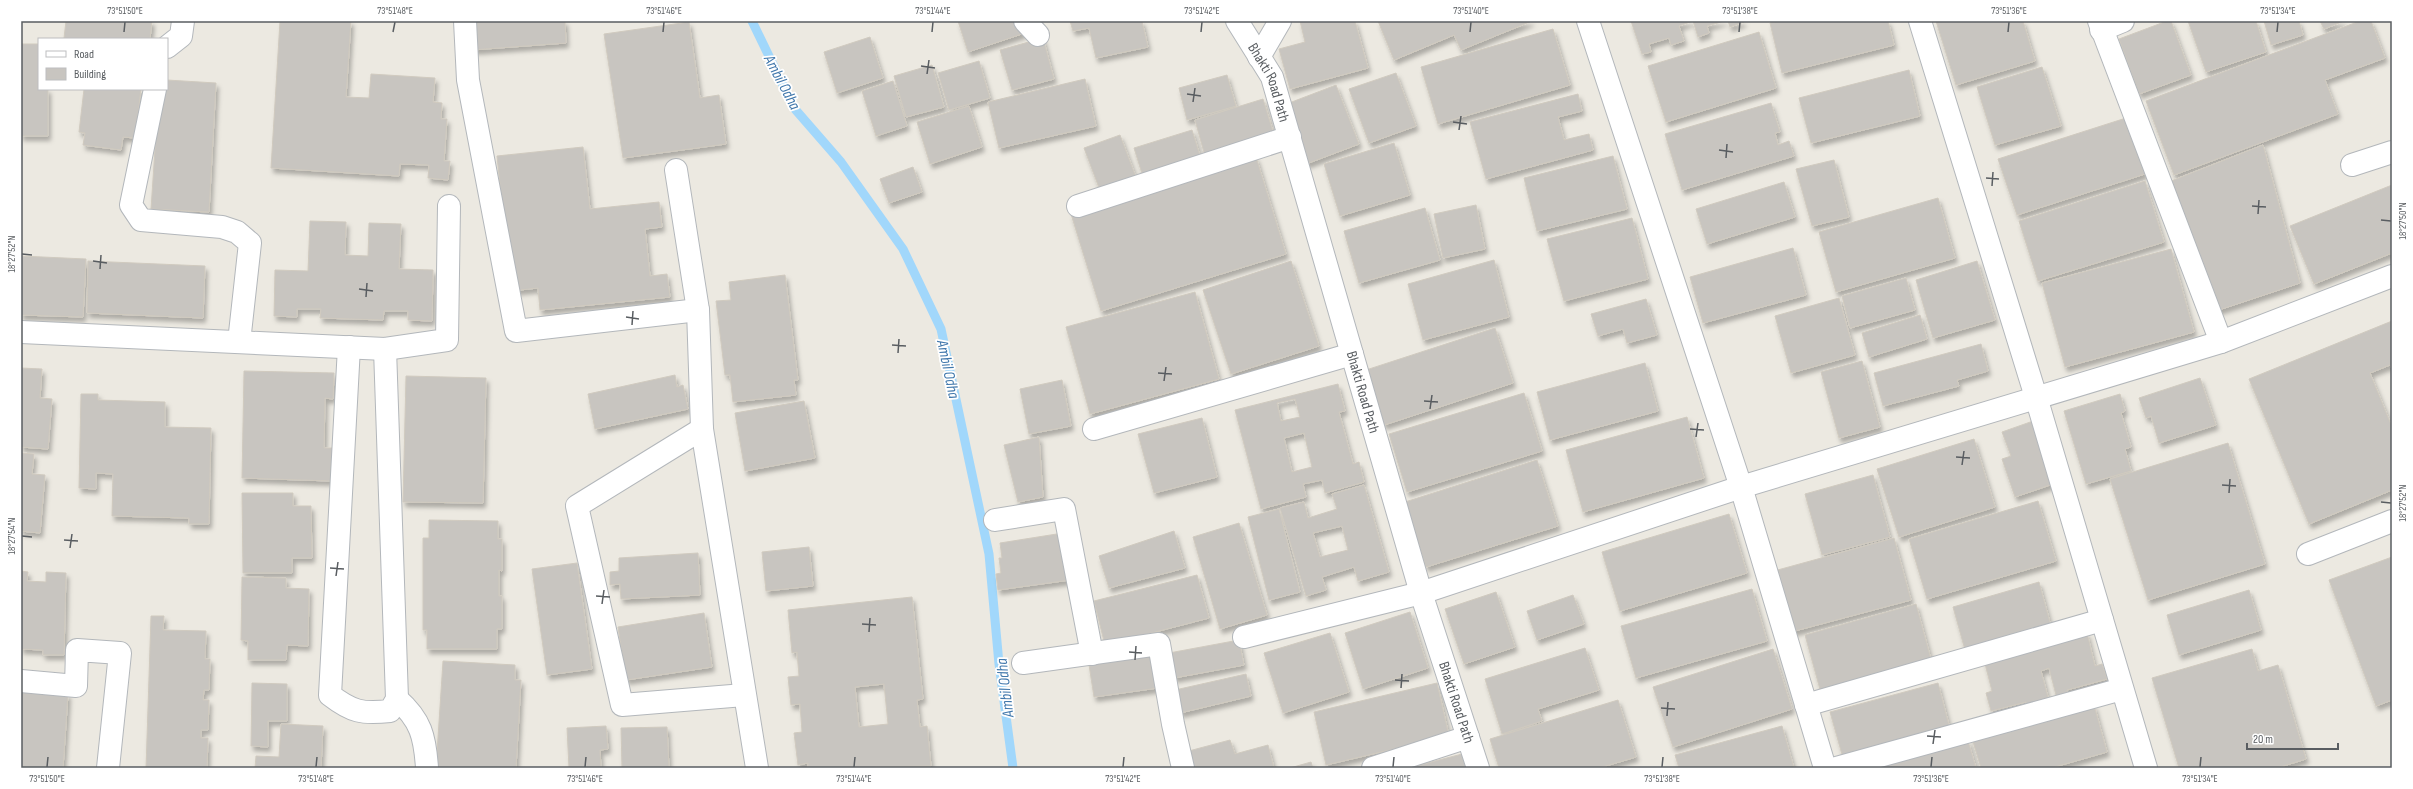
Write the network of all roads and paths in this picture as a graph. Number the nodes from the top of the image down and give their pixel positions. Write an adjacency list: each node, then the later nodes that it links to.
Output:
1 (183, 21): 9 (street)
2 (465, 21): 19 (street)
3 (1237, 21): 10 (street, Bhakti Road Path)
4 (1280, 21): 10 (street)
5 (1588, 21): 29 (street)
6 (1920, 21): 26 (street)
7 (2123, 21): 8 (street)
8 (2100, 25): 22 (street)
9 (168, 46)
10 (1260, 57): 12 (street, Bhakti Road Path)
11 (154, 90): 21 (street)
12 (1290, 137): 17 (street); 25 (street, Bhakti Road Path)
13 (2392, 152): 14 (street)
14 (2352, 165)
15 (676, 170): 19 (street)
16 (449, 206): 24 (street)
17 (1078, 206)
18 (2392, 276): 22 (street)
19 (698, 310): 27 (street)
20 (21, 332): 21 (street)
21 (239, 342): 23 (street)
22 (2221, 342): 26 (street)
23 (349, 347): 24 (street); 41 (street)
24 (384, 349): 41 (street)
25 (1352, 354): 28 (street); 33 (street, Bhakti Road Path)
26 (2036, 397): 29 (street); 34 (street)
27 (702, 429): 40 (street); 40 (street)
28 (1094, 429)
29 (1741, 487): 33 (street); 42 (street)
30 (995, 520): 36 (street)
31 (2392, 521): 32 (street)
32 (2308, 554)
33 (1420, 593): 35 (street); 43 (street, Bhakti Road Path)
34 (2102, 620): 39 (street); 42 (street)
35 (1244, 637)
36 (1092, 654): 37 (street); 47 (street)
37 (1023, 663)
38 (21, 681): 44 (street)
39 (2122, 689): 51 (street); 52 (street)
40 (744, 695): 46 (street)
41 (397, 699): 45 (street)
42 (1806, 705): 50 (street)
43 (1468, 737): 48 (street); 49 (street, Bhakti Road Path)
44 (108, 768)
45 (427, 768)
46 (757, 768)
47 (1183, 768)
48 (1373, 768)
49 (1478, 768)
50 (1825, 768)
51 (1836, 768)
52 (2146, 768)

